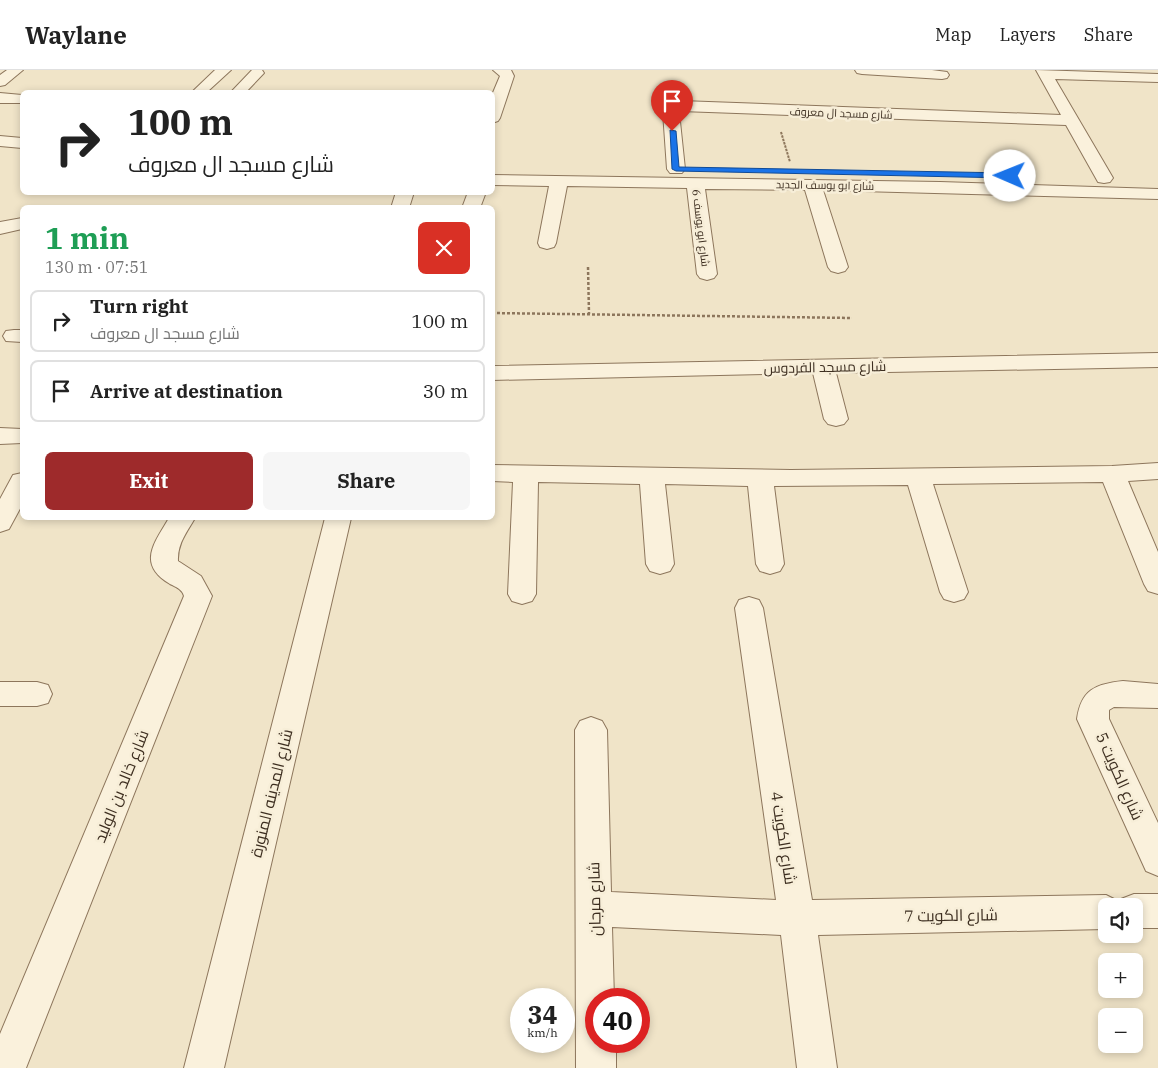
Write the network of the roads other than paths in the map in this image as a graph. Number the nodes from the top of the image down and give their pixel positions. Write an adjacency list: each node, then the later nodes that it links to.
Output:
1 (16, 70): 9 (street)
2 (224, 70): 10 (street)
3 (500, 70): 14 (street)
4 (862, 70): 7 (street)
5 (1044, 72): 8 (street); 16 (street)
6 (257, 73): 11 (street)
7 (942, 73): 15 (street)
8 (1158, 78)
9 (0, 82)
10 (200, 90)
11 (240, 90)
12 (0, 98): 13 (street)
13 (20, 99)
14 (495, 110)
15 (955, 117): 16 (street, شارع مسجد ال معروف); 20 (street, شارع مسجد ال معروف)
16 (1071, 120): 21 (street)
17 (0, 141): 18 (street)
18 (20, 143)
19 (495, 166): 20 (street, شارع ابو يوسف الجديد)
20 (676, 169): 24 (street, شارع ابو يوسف الجديد)
21 (1104, 178): 22 (street, شارع ابو يوسف الجديد); 24 (street, شارع ابو يوسف الجديد)
22 (1158, 179)
23 (495, 180): 25 (street, شارع ابو يوسف الجديد)
24 (937, 180): 27 (street, شارع ابو يوسف الجديد); 28 (street, شارع ابو يوسف الجديد)
25 (559, 181): 26 (street, شارع ابو يوسف الجديد); 31 (street)
26 (696, 183): 27 (street, شارع ابو يوسف الجديد); 33 (street, شارع ابو يوسف 6)
27 (812, 185): 32 (street)
28 (1158, 194)
29 (20, 224): 30 (street)
30 (0, 228)
31 (547, 243)
32 (838, 267)
33 (707, 274)
34 (1158, 360): 35 (street, شارع مسجد الفردوس)
35 (823, 367): 36 (street, شارع مسجد الفردوس); 37 (street)
36 (495, 373)
37 (836, 419)
38 (0, 436): 39 (street)
39 (20, 436)
40 (1158, 471): 43 (street)
41 (495, 473): 42 (street)
42 (526, 474): 44 (street); 55 (street)
43 (1112, 474): 45 (street); 53 (street)
44 (652, 476): 46 (street); 51 (street)
45 (918, 476): 46 (street); 54 (street)
46 (760, 477): 52 (street)
47 (20, 485): 50 (street)
48 (181, 520): 67 (street, شارع خالد بن الوليد)
49 (338, 520): 68 (street, شارع المدينه المنورة)
50 (0, 523)
51 (660, 564)
52 (770, 564)
53 (1158, 584)
54 (954, 592)
55 (522, 594)
56 (749, 608): 66 (street, شارع الكويت 4)
57 (0, 694): 58 (street)
58 (37, 694)
59 (1158, 696): 61 (street, شارع الكويت 5)
60 (591, 730): 62 (street, شارع مرجان)
61 (1158, 860)
62 (594, 910): 66 (street, شارع الكويت 7); 69 (street, شارع مرجان)
63 (1143, 911): 64 (street)
64 (1158, 911)
65 (1098, 912): 66 (street, شارع الكويت 7)
66 (797, 918): 70 (street, شارع الكويت 4)
67 (6, 1068)
68 (204, 1068)
69 (596, 1068)
70 (817, 1068)

